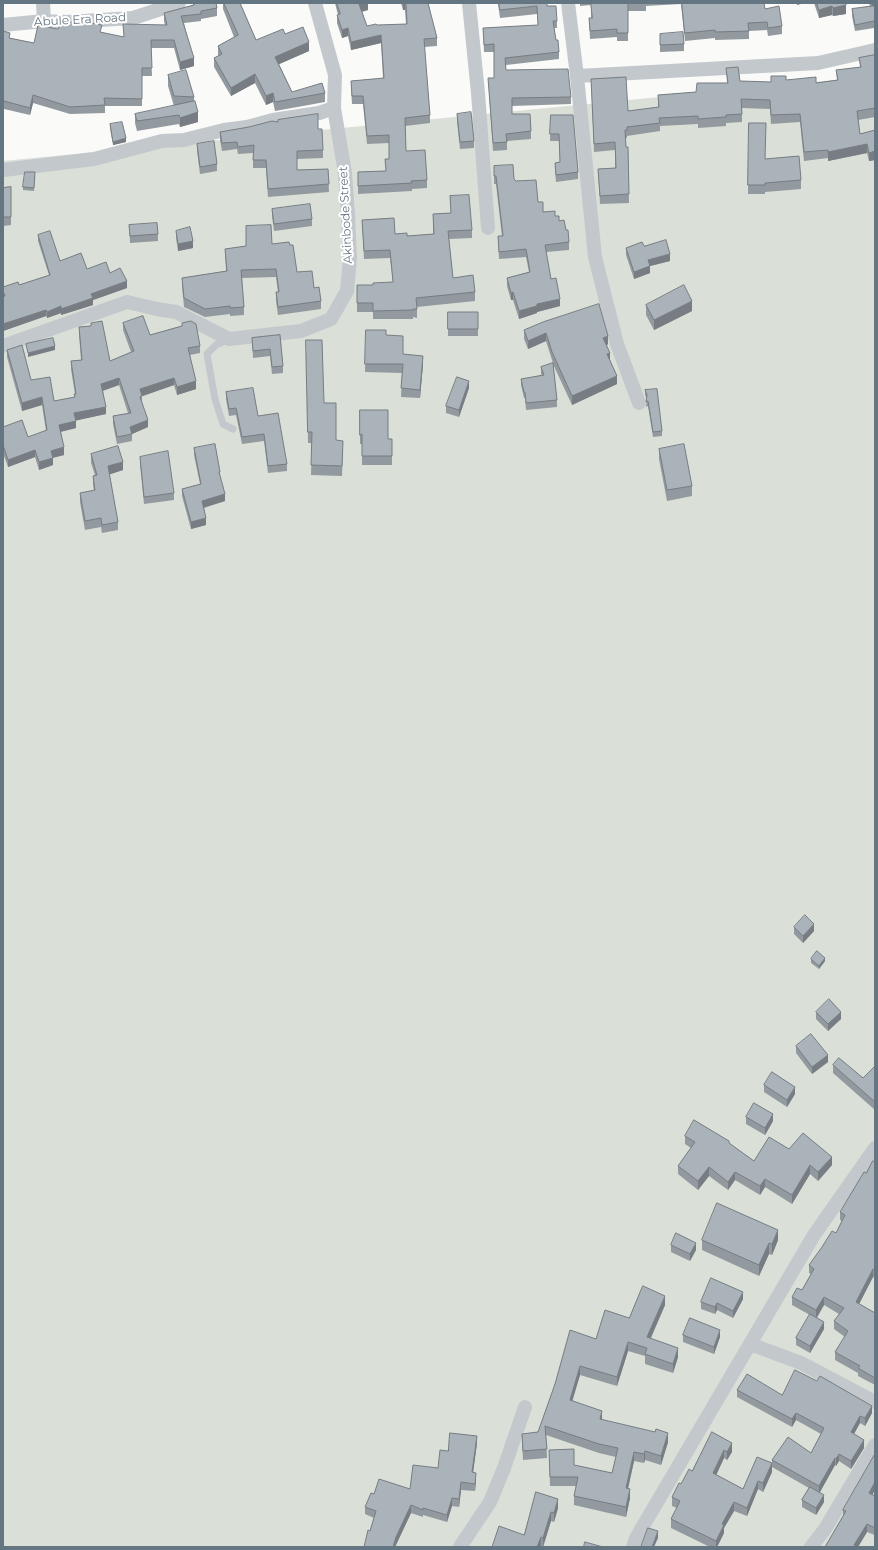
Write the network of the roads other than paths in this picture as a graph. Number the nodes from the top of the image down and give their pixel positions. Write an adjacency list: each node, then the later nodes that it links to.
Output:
1 (44, 3): 6 (street)
2 (179, 3): 6 (street, Abule Era Road)
3 (315, 3): 10 (street, Akinbode Street)
4 (469, 3): 12 (street)
5 (568, 3): 9 (street)
6 (44, 21): 7 (street, Abule Era Road)
7 (3, 26)
8 (875, 50): 9 (street)
9 (577, 76): 15 (street)
10 (334, 108): 11 (street); 13 (street, Akinbode Street)
11 (3, 170)
12 (488, 228)
13 (229, 339): 14 (street); 16 (lane)
14 (3, 346)
15 (639, 403)
16 (233, 429)
17 (875, 1148): 18 (street)
18 (750, 1344): 19 (street); 23 (street)
19 (875, 1402)
20 (525, 1407): 22 (street)
21 (875, 1444): 24 (street)
22 (460, 1547)
23 (632, 1547)
24 (811, 1547)

